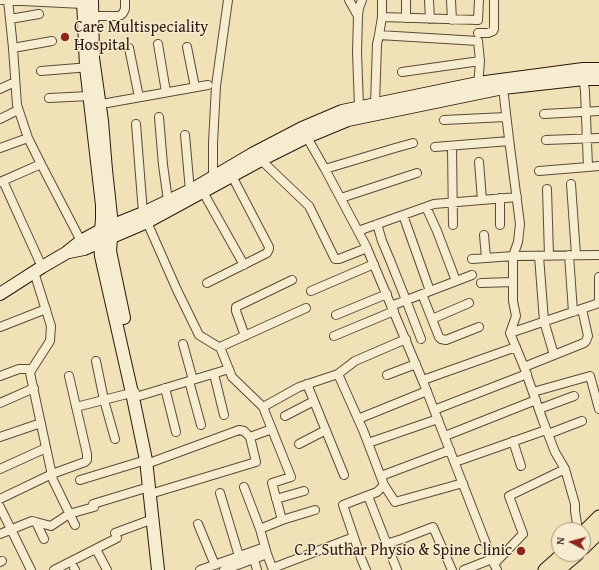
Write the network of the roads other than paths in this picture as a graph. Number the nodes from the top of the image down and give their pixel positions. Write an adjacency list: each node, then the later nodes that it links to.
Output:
1 (2, 0): 2 (street)
2 (8, 0): 13 (street); 19 (street)
3 (125, 0): 15 (street)
4 (228, 0): 80 (street)
5 (349, 0): 16 (street)
6 (362, 0): 16 (street)
7 (382, 0): 17 (street)
8 (406, 0): 18 (street)
9 (429, 0): 20 (street)
10 (452, 0): 21 (street)
11 (479, 0): 22 (street)
12 (494, 0): 23 (street)
13 (86, 1): 15 (street)
14 (39, 14): 19 (street)
15 (88, 16): 32 (street)
16 (358, 16): 50 (street)
17 (382, 17): 18 (street); 24 (street)
18 (406, 18): 20 (street)
19 (10, 19): 29 (street)
20 (430, 19): 21 (street)
21 (452, 20): 22 (street)
22 (478, 20): 23 (street)
23 (478, 32): 26 (street)
24 (379, 35): 26 (street); 48 (street)
25 (52, 41): 29 (street)
26 (478, 41): 31 (street)
27 (158, 44): 44 (street)
28 (187, 47): 40 (street)
29 (13, 48): 38 (street)
30 (129, 48): 45 (street)
31 (480, 61): 35 (street); 41 (street)
32 (90, 67): 34 (street); 47 (street)
33 (599, 69): 36 (street)
34 (41, 71)
35 (402, 72)
36 (583, 74): 37 (street); 41 (street); 42 (street); 52 (street)
37 (599, 79)
38 (15, 82): 43 (street); 51 (street)
39 (208, 85): 40 (street)
40 (195, 87): 44 (street)
41 (478, 88): 42 (street); 49 (street)
42 (503, 88): 55 (street)
43 (0, 89)
44 (166, 92): 45 (street)
45 (139, 97): 47 (street)
46 (49, 98): 47 (street)
47 (93, 102): 99 (street)
48 (375, 104): 49 (street); 50 (street)
49 (395, 105): 60 (street)
50 (359, 107): 60 (street)
51 (18, 110): 56 (street); 62 (street)
52 (586, 111): 53 (street); 54 (street); 64 (street)
53 (599, 111)
54 (544, 114)
55 (506, 117): 58 (street); 66 (street)
56 (0, 118)
57 (159, 118): 90 (street)
58 (444, 120)
59 (136, 124): 94 (street)
60 (304, 132): 71 (street); 76 (street); 80 (street)
61 (185, 135): 84 (street)
62 (28, 138): 70 (street); 73 (street)
63 (599, 138): 64 (street)
64 (587, 139): 65 (street); 75 (street)
65 (546, 140)
66 (509, 141): 68 (street); 86 (street)
67 (413, 143): 76 (street)
68 (452, 146): 69 (street); 91 (street)
69 (435, 147)
70 (0, 148)
71 (261, 160): 79 (street); 102 (street)
72 (479, 162): 89 (street)
73 (41, 164): 81 (street); 101 (street)
74 (599, 166): 75 (street)
75 (588, 167): 77 (street)
76 (325, 169): 87 (street)
77 (539, 171)
78 (417, 172): 87 (street)
79 (232, 176): 85 (street); 112 (street)
80 (212, 177): 84 (street)
81 (1, 181): 113 (street)
82 (571, 184): 104 (street)
83 (547, 188): 108 (street)
84 (190, 190): 90 (street)
85 (203, 192): 94 (street); 112 (street)
86 (516, 197): 88 (street); 106 (street)
87 (341, 198): 98 (street)
88 (500, 198): 89 (street); 97 (street)
89 (482, 200): 91 (street)
90 (168, 201): 94 (street)
91 (452, 202): 92 (street); 96 (street)
92 (426, 207): 93 (street); 117 (street)
93 (403, 215): 95 (street); 123 (street)
94 (145, 217): 99 (street); 145 (street)
95 (377, 224): 98 (street); 126 (street)
96 (453, 225)
97 (500, 225)
98 (358, 231): 102 (street)
99 (106, 234): 101 (street); 103 (street); 165 (street)
100 (484, 235): 109 (street)
101 (81, 241): 103 (street)
102 (367, 248): 111 (street)
103 (66, 253): 113 (street)
104 (573, 255): 105 (street); 108 (street); 133 (street)
105 (599, 255)
106 (513, 256): 107 (street); 109 (street); 118 (street)
107 (539, 256): 108 (street); 136 (street)
108 (549, 256)
109 (486, 258): 110 (street)
110 (472, 259)
111 (374, 264): 122 (street); 124 (street)
112 (244, 265): 120 (street)
113 (38, 270): 121 (street); 131 (street)
114 (472, 275): 117 (street)
115 (599, 277): 128 (street)
116 (292, 280): 140 (street)
117 (456, 281): 123 (street)
118 (513, 282): 119 (street); 139 (street)
119 (481, 283)
120 (207, 284)
121 (2, 291)
122 (311, 291)
123 (430, 291): 125 (street)
124 (387, 294): 130 (street); 134 (street)
125 (422, 294): 126 (street); 135 (street)
126 (406, 300): 130 (street); 143 (street)
127 (469, 302): 135 (street)
128 (599, 303): 132 (street)
129 (306, 308): 140 (street)
130 (393, 308): 141 (street); 142 (street)
131 (46, 309): 137 (street); 150 (street)
132 (582, 309): 133 (street); 147 (street)
133 (572, 312): 136 (street)
134 (336, 315)
135 (432, 319): 138 (street)
136 (544, 321): 139 (street); 147 (street)
137 (0, 327)
138 (479, 327)
139 (510, 333): 146 (street)
140 (245, 336): 145 (street)
141 (334, 336)
142 (406, 339): 149 (street); 154 (street)
143 (421, 339)
144 (183, 344): 158 (street)
145 (220, 347): 151 (street)
146 (516, 347): 152 (street); 159 (street)
147 (554, 355): 152 (street)
148 (96, 361): 167 (street)
149 (416, 364): 155 (street); 159 (street)
150 (32, 369): 156 (street); 161 (street)
151 (229, 369): 153 (street); 172 (street)
152 (526, 370): 164 (street); 175 (street)
153 (214, 374): 158 (street); 176 (street)
154 (338, 374): 160 (street); 178 (street)
155 (387, 375)
156 (0, 376)
157 (69, 376): 171 (street)
158 (191, 380): 162 (street); 182 (street)
159 (423, 380): 163 (street)
160 (307, 384): 169 (street); 172 (street)
161 (34, 388): 170 (street); 181 (street)
162 (165, 388): 165 (street); 185 (street)
163 (427, 391): 175 (street); 178 (street)
164 (533, 392): 168 (street); 174 (street)
165 (136, 394): 167 (street); 196 (street)
166 (574, 396): 173 (street)
167 (104, 400): 171 (street); 190 (street)
168 (536, 400): 173 (street); 188 (street)
169 (314, 401): 177 (street); 184 (street)
170 (0, 403)
171 (76, 407): 201 (street)
172 (263, 407): 183 (street)
173 (539, 409): 186 (street)
174 (599, 409)
175 (434, 410): 179 (street)
176 (224, 414)
177 (285, 416)
178 (358, 419): 193 (street)
179 (438, 419): 188 (street); 193 (street)
180 (582, 421): 186 (street)
181 (41, 423): 189 (street); 194 (street)
182 (201, 425)
183 (272, 429): 187 (street); 213 (street)
184 (326, 430): 192 (street); 202 (street)
185 (176, 432)
186 (547, 432): 191 (street); 199 (street)
187 (250, 436): 196 (street); 208 (street)
188 (445, 436): 195 (street)
189 (0, 437)
190 (115, 439)
191 (513, 441): 197 (street); 198 (street)
192 (299, 444)
193 (368, 444): 203 (street)
194 (46, 448): 200 (street); 201 (street)
195 (450, 450): 197 (street); 203 (street)
196 (149, 461): 204 (street); 208 (street)
197 (454, 462): 205 (street)
198 (521, 466)
199 (565, 468): 221 (street); 239 (street)
200 (0, 469)
201 (52, 474): 212 (street); 216 (street)
202 (344, 475)
203 (381, 476): 206 (street)
204 (80, 480)
205 (463, 484): 206 (street); 239 (street)
206 (384, 485): 211 (street)
207 (244, 487): 226 (street)
208 (152, 491): 216 (street); 218 (street); 247 (street)
209 (304, 491): 213 (street)
210 (220, 493): 235 (street)
211 (368, 496): 229 (street); 232 (street)
212 (0, 499)
213 (276, 499): 219 (street)
214 (0, 507): 225 (street)
215 (315, 510): 219 (street)
216 (69, 514): 220 (street); 223 (street)
217 (599, 518): 224 (main road)
218 (153, 519): 233 (street); 246 (street)
219 (282, 520): 226 (street)
220 (36, 522): 225 (street); 230 (street)
221 (577, 522)
222 (198, 524): 240 (street)
223 (75, 525)
224 (591, 526)
225 (11, 529): 228 (street); 243 (street)
226 (260, 529): 234 (street)
227 (599, 532): 231 (main road)
228 (0, 534)
229 (354, 537): 242 (street); 250 (street)
230 (44, 539)
231 (591, 540)
232 (386, 544): 251 (street); 252 (street)
233 (96, 549): 244 (street); 245 (street)
234 (266, 550): 235 (street); 236 (street); 242 (street)
235 (239, 556): 240 (street)
236 (254, 559): 241 (street); 249 (street)
237 (554, 562): 254 (main road)
238 (567, 562): 255 (main road)
239 (494, 564): 253 (street)
240 (215, 565): 248 (street)
241 (228, 569)
242 (273, 569)
243 (31, 570)
244 (54, 570)
245 (107, 570)
246 (158, 570)
247 (165, 570)
248 (200, 570)
249 (257, 570)
250 (366, 570)
251 (397, 570)
252 (452, 570)
253 (464, 570)
254 (545, 570)
255 (558, 570)

